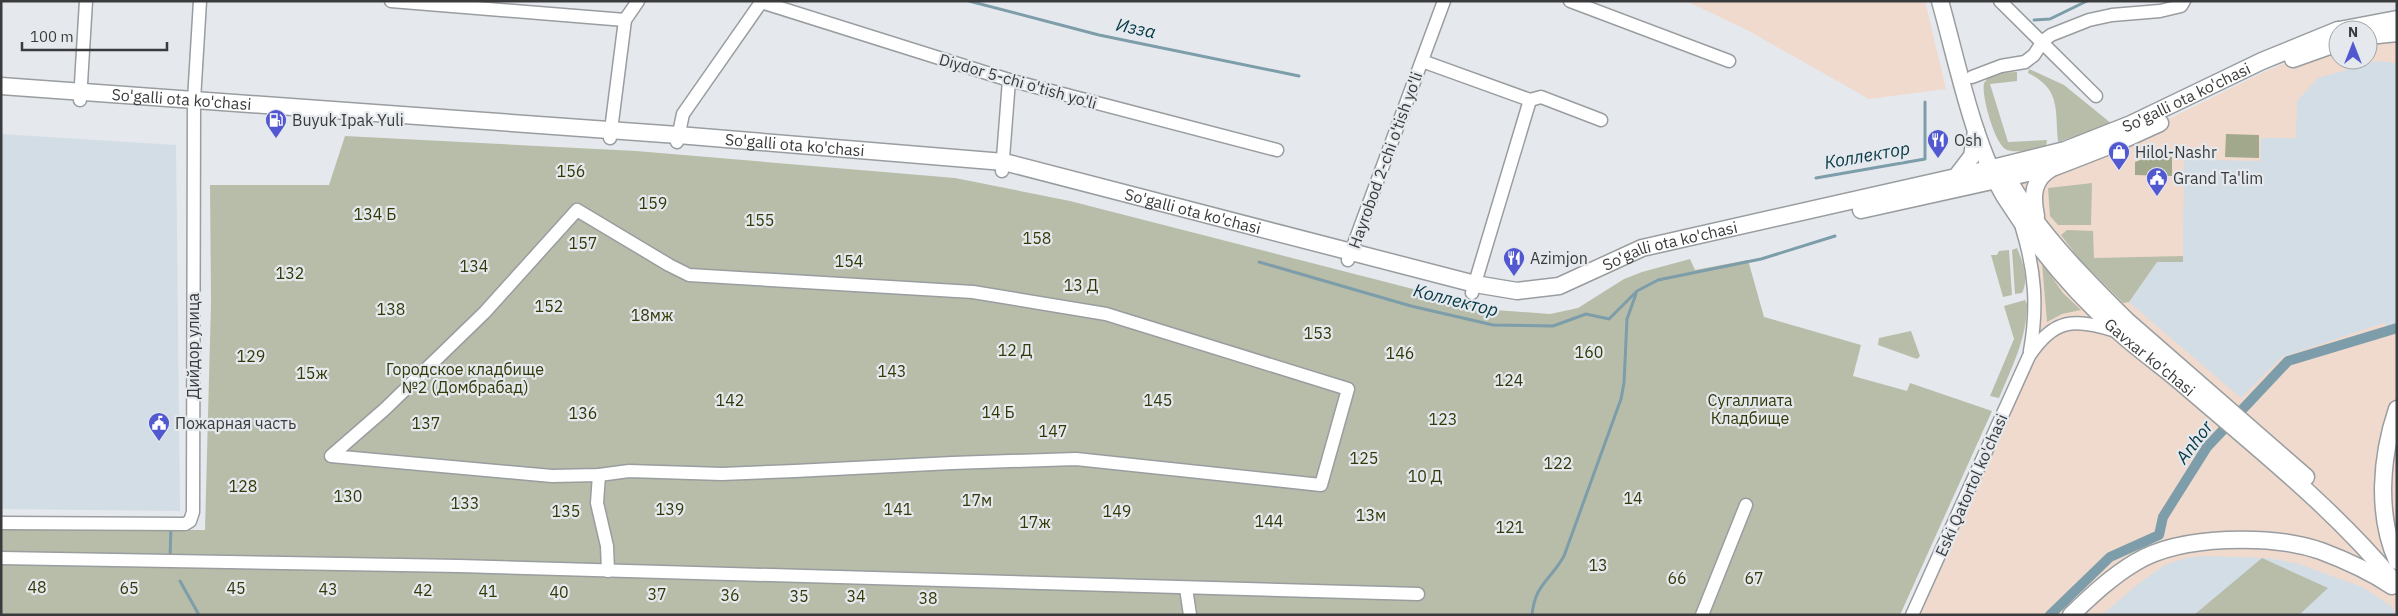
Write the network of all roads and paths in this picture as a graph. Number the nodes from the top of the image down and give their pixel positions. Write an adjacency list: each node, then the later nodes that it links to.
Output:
1 (86, 1): 26 (street)
2 (200, 1): 29 (street)
3 (391, 1): 13 (street)
4 (638, 1): 13 (street)
5 (1444, 1): 21 (street, Hayrobod 2-chi o'tish yo'li)
6 (1570, 1): 20 (street)
7 (1940, 1): 31 (main road)
8 (1948, 1): 22 (main road)
9 (2000, 1): 18 (street)
10 (2184, 1): 18 (street)
11 (761, 2): 23 (street, Diydor 5-chi o'tish yo'li); 33 (street)
12 (2397, 19): 14 (main road, So'galli ota ko'chasi)
13 (625, 20): 32 (street)
14 (2378, 23)
15 (2397, 32): 17 (main road)
16 (2328, 34): 37 (main road, So'galli ota ko'chasi)
17 (2378, 35)
18 (2043, 41): 22 (street); 27 (street)
19 (2328, 46): 36 (main road, So'galli ota ko'chasi)
20 (1729, 60)
21 (1422, 61): 28 (street, Hayrobod 2-chi o'tish yo'li); 41 (street, Hayrobod 2-chi o'tish yo'li)
22 (1972, 77): 37 (main road)
23 (1009, 80): 34 (street, Diydor 5-chi o'tish yo'li); 35 (street)
24 (1, 86): 26 (main road, So'galli ota ko'chasi)
25 (1, 94): 26 (main road, So'galli ota ko'chasi)
26 (80, 96): 29 (main road, So'galli ota ko'chasi)
27 (2096, 96)
28 (1530, 100): 30 (street, Hayrobod 2-chi o'tish yo'li); 42 (street)
29 (194, 104): 32 (main road, So'galli ota ko'chasi); 50 (street, Дийдор улица)
30 (1601, 120)
31 (1976, 128): 37 (main road); 38 (main road)
32 (610, 134): 33 (main road, So'galli ota ko'chasi)
33 (677, 139): 35 (main road, So'galli ota ko'chasi)
34 (1277, 150)
35 (1003, 166): 41 (main road, So'galli ota ko'chasi)
36 (2055, 166): 37 (main road, So'galli ota ko'chasi); 40 (main road)
37 (1999, 173): 38 (main road, So'galli ota ko'chasi); 39 (main road, Gavxar ko'chasi); 40 (main road, Gavxar ko'chasi); 42 (main road, So'galli ota ko'chasi)
38 (1956, 178): 42 (main road, So'galli ota ko'chasi)
39 (2018, 214): 43 (main road, Gavxar ko'chasi); 44 (street, Eski Qatortol ko'chasi)
40 (2039, 226): 46 (main road, Gavxar ko'chasi)
41 (1350, 255): 42 (main road, So'galli ota ko'chasi)
42 (1474, 288)
43 (2118, 332): 44 (street, Eski Qatortol ko'chasi); 46 (main road, Gavxar ko'chasi)
44 (2029, 356): 61 (street, Eski Qatortol ko'chasi)
45 (2397, 409): 52 (main road)
46 (2223, 411): 47 (main road, Gavxar ko'chasi)
47 (2244, 430): 54 (main road, Gavxar ko'chasi); 55 (main road, Gavxar ko'chasi)
48 (599, 475): 48 (street); 53 (street)
49 (1746, 505): 60 (street)
50 (1, 523)
51 (1, 558): 53 (street)
52 (2397, 561)
53 (608, 570): 56 (street)
54 (2397, 570)
55 (2397, 585)
56 (1186, 588): 58 (street); 59 (street)
57 (2397, 589): 62 (main road)
58 (1418, 594)
59 (1190, 615)
60 (1702, 615)
61 (1912, 615)
62 (2072, 615)

